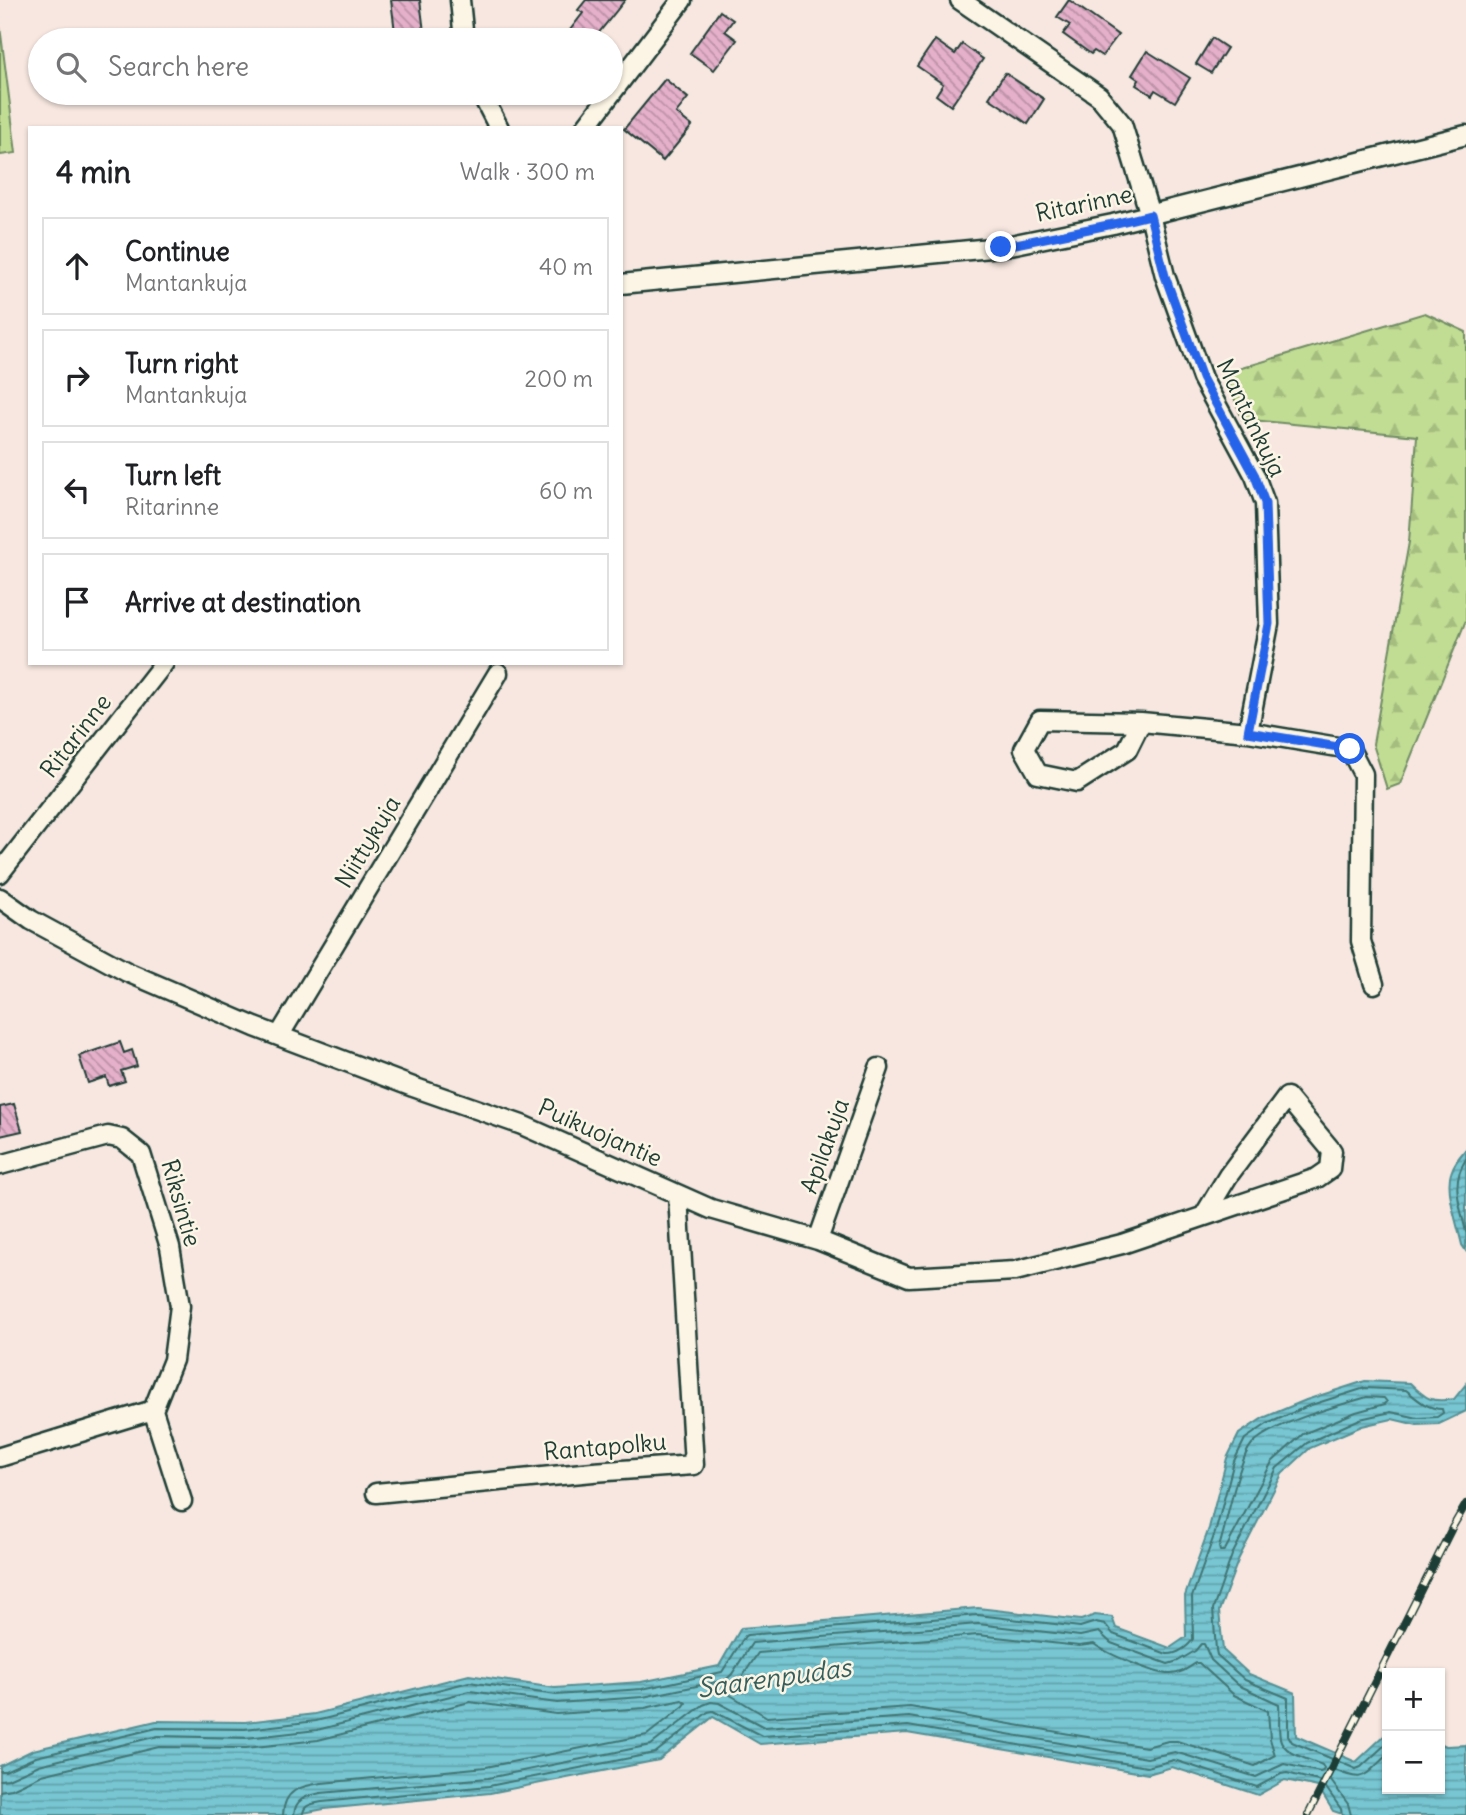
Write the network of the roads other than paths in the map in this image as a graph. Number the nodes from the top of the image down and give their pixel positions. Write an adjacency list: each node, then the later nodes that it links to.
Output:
1 (460, 0): 4 (street)
2 (682, 0): 5 (street)
3 (960, 0): 11 (street, Mantankuja)
4 (463, 28)
5 (623, 78)
6 (487, 105): 8 (street)
7 (602, 105): 9 (street)
8 (498, 126)
9 (587, 126)
10 (1466, 135): 11 (street, Ritarinne)
11 (1150, 215): 12 (street, Ritarinne); 16 (street, Mantankuja)
12 (623, 284)
13 (162, 665): 17 (street, Ritarinne)
14 (498, 673): 20 (street, Niittykuja)
15 (1141, 722): 15 (street); 16 (street)
16 (1248, 732): 19 (street)
17 (0, 873)
18 (0, 898): 20 (street, Puikuojantie)
19 (1374, 984)
20 (279, 1036): 23 (street, Puikuojantie)
21 (879, 1068): 25 (street, Apilakuja)
22 (0, 1165): 26 (street, Riksintie)
23 (678, 1195): 25 (street, Puikuojantie); 28 (street, Rantapolku)
24 (1205, 1214): 24 (street, Puikuojantie); 25 (street, Puikuojantie)
25 (818, 1240)
26 (153, 1410): 27 (street); 29 (street)
27 (0, 1457)
28 (376, 1493)
29 (182, 1501)

